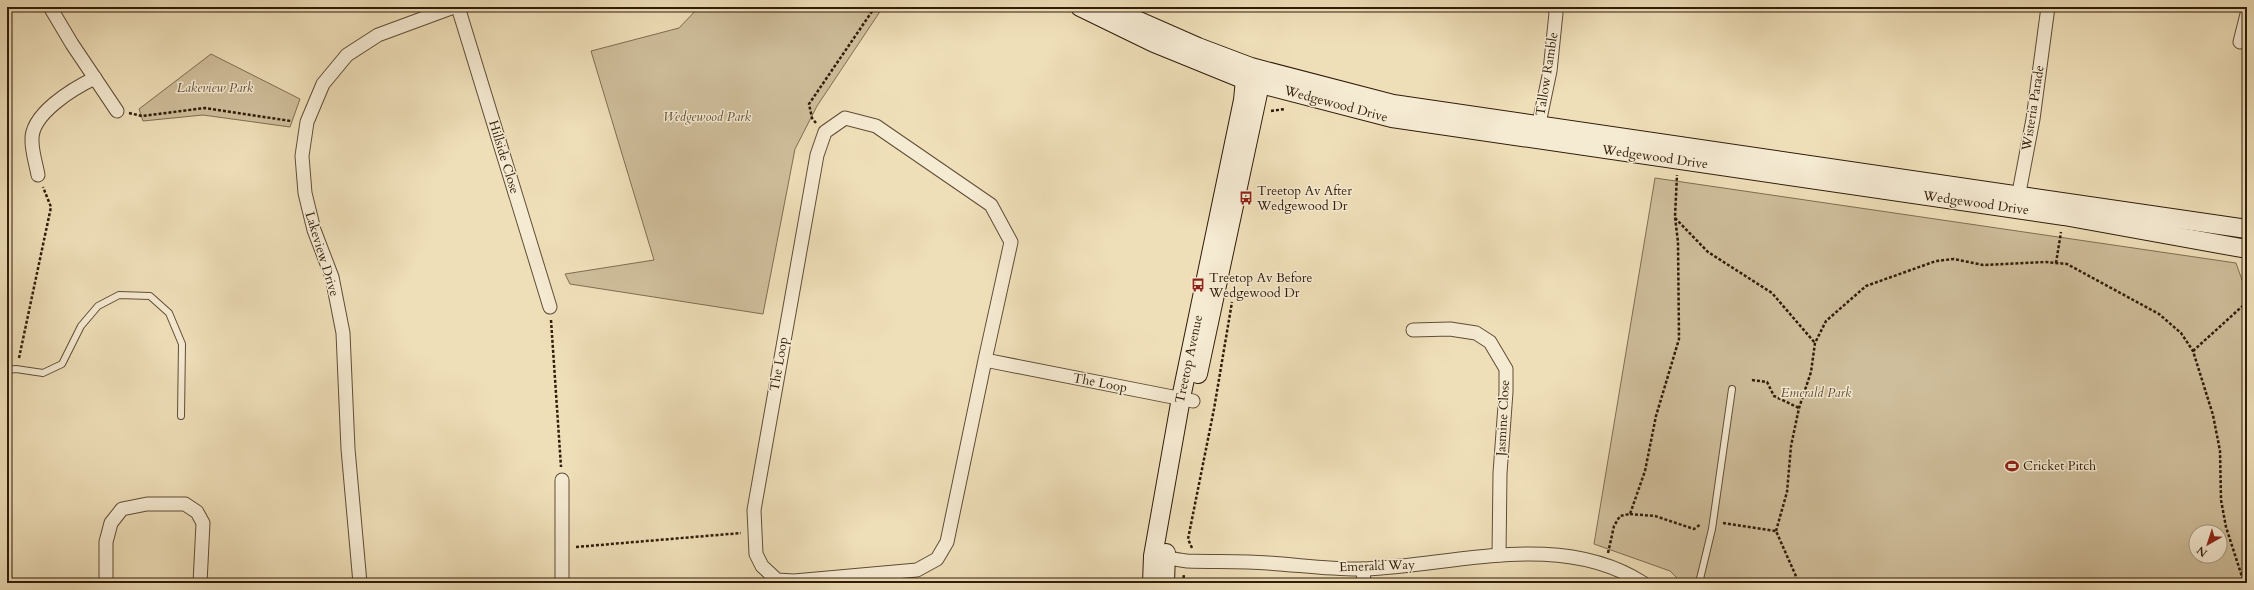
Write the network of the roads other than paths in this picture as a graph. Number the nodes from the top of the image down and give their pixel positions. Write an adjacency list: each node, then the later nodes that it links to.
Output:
1 (50, 7): 11 (street)
2 (454, 7): 31 (street, Lakeview Drive)
3 (458, 7): 18 (street, Hillside Close)
4 (1080, 7): 10 (street, Wedgewood Drive)
5 (1107, 7): 10 (street, Wedgewood Drive)
6 (1554, 7): 13 (street, Tallow Ramble)
7 (2048, 7): 15 (street, Wisteria Parade)
8 (2247, 14): 9 (street)
9 (2240, 42)
10 (1255, 75): 13 (street, Wedgewood Drive); 23 (street, Treetop Avenue)
11 (95, 78): 12 (street); 14 (street)
12 (117, 110)
13 (1537, 133): 15 (street, Wedgewood Drive); 15 (street, Wedgewood Drive)
14 (38, 175)
15 (2017, 202): 16 (street, Wedgewood Drive); 17 (street, Wedgewood Drive)
16 (2247, 229)
17 (2247, 249)
18 (550, 308)
19 (1413, 330): 26 (street, Jasmine Close)
20 (985, 360): 20 (street, The Loop); 23 (street, The Loop)
21 (7, 370): 24 (lane)
22 (1732, 389): 37 (lane)
23 (1187, 400): 27 (street, Treetop Avenue)
24 (181, 416)
25 (562, 480): 32 (street)
26 (1500, 555): 28 (street, Emerald Way); 36 (street, Emerald Way)
27 (1159, 557): 28 (street, Emerald Way); 33 (street, Treetop Avenue); 34 (street, Treetop Avenue)
28 (1364, 569): 35 (street)
29 (106, 583): 30 (street)
30 (200, 583)
31 (360, 583)
32 (562, 583)
33 (1152, 583)
34 (1165, 583)
35 (1364, 583)
36 (1643, 583)
37 (1699, 583)

